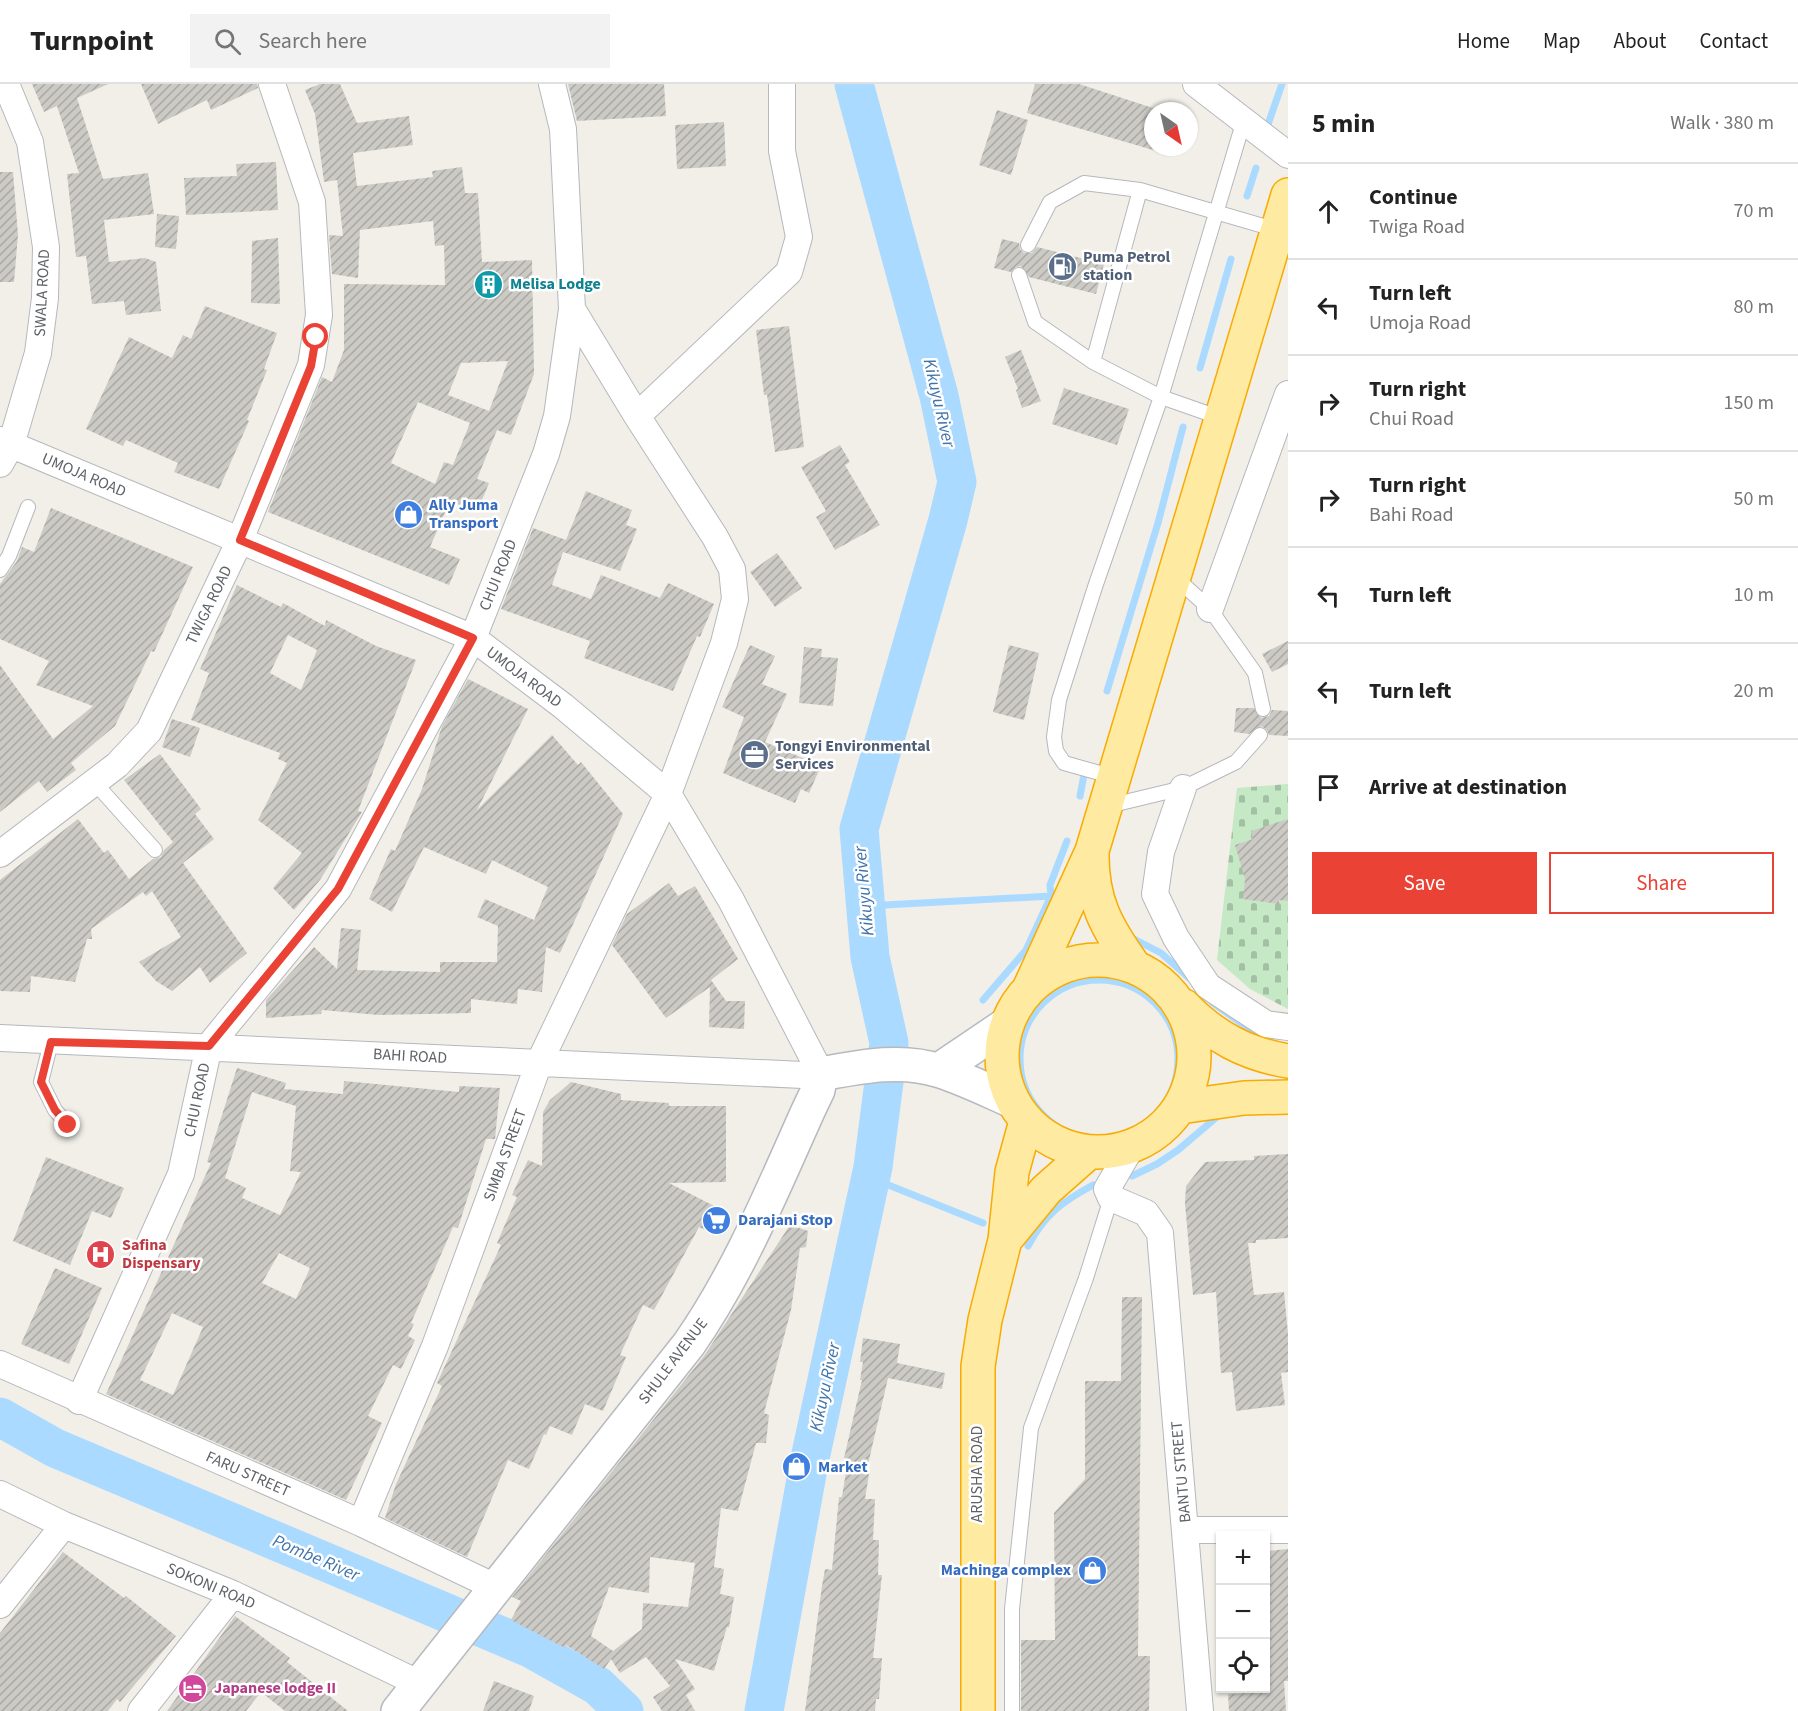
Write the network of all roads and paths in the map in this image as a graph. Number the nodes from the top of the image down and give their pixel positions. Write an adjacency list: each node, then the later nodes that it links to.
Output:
1 (6, 84): 20 (street, SWALA ROAD)
2 (272, 84): 22 (street, TWIGA ROAD)
3 (552, 84): 14 (street, CHUI ROAD)
4 (782, 84): 18 (street)
5 (1196, 84): 6 (street)
6 (1244, 120): 7 (street); 10 (lane)
7 (1288, 155)
8 (1140, 190): 10 (lane); 12 (lane); 15 (lane)
9 (1288, 195): 11 (highway)
10 (1215, 212): 11 (lane); 17 (lane)
11 (1277, 230): 19 (highway)
12 (1028, 245)
13 (1019, 274): 15 (lane)
14 (572, 309): 18 (street, SIMBA STREET); 26 (street, CHUI ROAD)
15 (1093, 363): 17 (lane)
16 (1288, 394): 25 (street)
17 (1161, 398): 19 (lane); 31 (lane)
18 (637, 416): 32 (street, SIMBA STREET)
19 (1221, 418): 24 (highway)
20 (4, 450): 22 (street, UMOJA ROAD)
21 (28, 507): 23 (lane)
22 (240, 540): 26 (street, UMOJA ROAD); 29 (street, TWIGA ROAD)
23 (0, 570)
24 (1174, 577): 25 (lane); 31 (highway)
25 (1210, 609): 27 (lane)
26 (473, 638): 32 (street, UMOJA ROAD); 43 (street, CHUI ROAD)
27 (1263, 709)
28 (1260, 735): 30 (lane)
29 (95, 783): 33 (lane); 35 (street, TWIGA ROAD)
30 (1183, 788): 31 (lane); 40 (street)
31 (1111, 792): 34 (highway)
32 (668, 794): 45 (street, SIMBA STREET); 47 (street, UMOJA ROAD)
33 (155, 850)
34 (1092, 851): 36 (highway); 37 (highway)
35 (0, 854)
36 (1134, 966): 37 (highway); 38 (highway)
37 (1029, 989): 39 (highway)
38 (1175, 996): 44 (highway); 49 (highway)
39 (1007, 1024): 46 (main road); 50 (highway)
40 (1288, 1027)
41 (0, 1038): 42 (street, BAHI ROAD)
42 (51, 1042): 43 (street, BAHI ROAD); 51 (lane)
43 (209, 1046): 45 (street, BAHI ROAD); 57 (street, CHUI ROAD)
44 (1288, 1061)
45 (539, 1063): 47 (street, BAHI ROAD); 59 (street, SIMBA STREET)
46 (925, 1067): 47 (main road); 50 (main road)
47 (821, 1074): 63 (main road, SHULE AVENUE)
48 (1288, 1097): 49 (highway)
49 (1180, 1107): 52 (highway)
50 (1019, 1111): 53 (highway); 55 (highway, ARUSHA ROAD)
51 (68, 1125)
52 (1132, 1146): 53 (highway); 54 (street)
53 (1089, 1152): 55 (highway)
54 (1111, 1198): 61 (street, BANTU STREET); 70 (lane)
55 (1005, 1240): 69 (highway, ARUSHA ROAD)
56 (0, 1364): 57 (street, FARU STREET)
57 (79, 1401): 59 (street, FARU STREET)
58 (0, 1494): 60 (street, SOKONI ROAD)
59 (361, 1523): 63 (street, FARU STREET)
60 (64, 1525): 64 (street, SOKONI ROAD); 65 (street)
61 (1186, 1530): 62 (street); 71 (street, BANTU STREET)
62 (1288, 1530)
63 (495, 1587): 66 (main road, SHULE AVENUE)
64 (233, 1594): 66 (street, SOKONI ROAD); 67 (street)
65 (0, 1605)
66 (420, 1684): 68 (main road, SHULE AVENUE)
67 (141, 1711)
68 (398, 1711)
69 (978, 1711)
70 (1012, 1711)
71 (1200, 1711)

